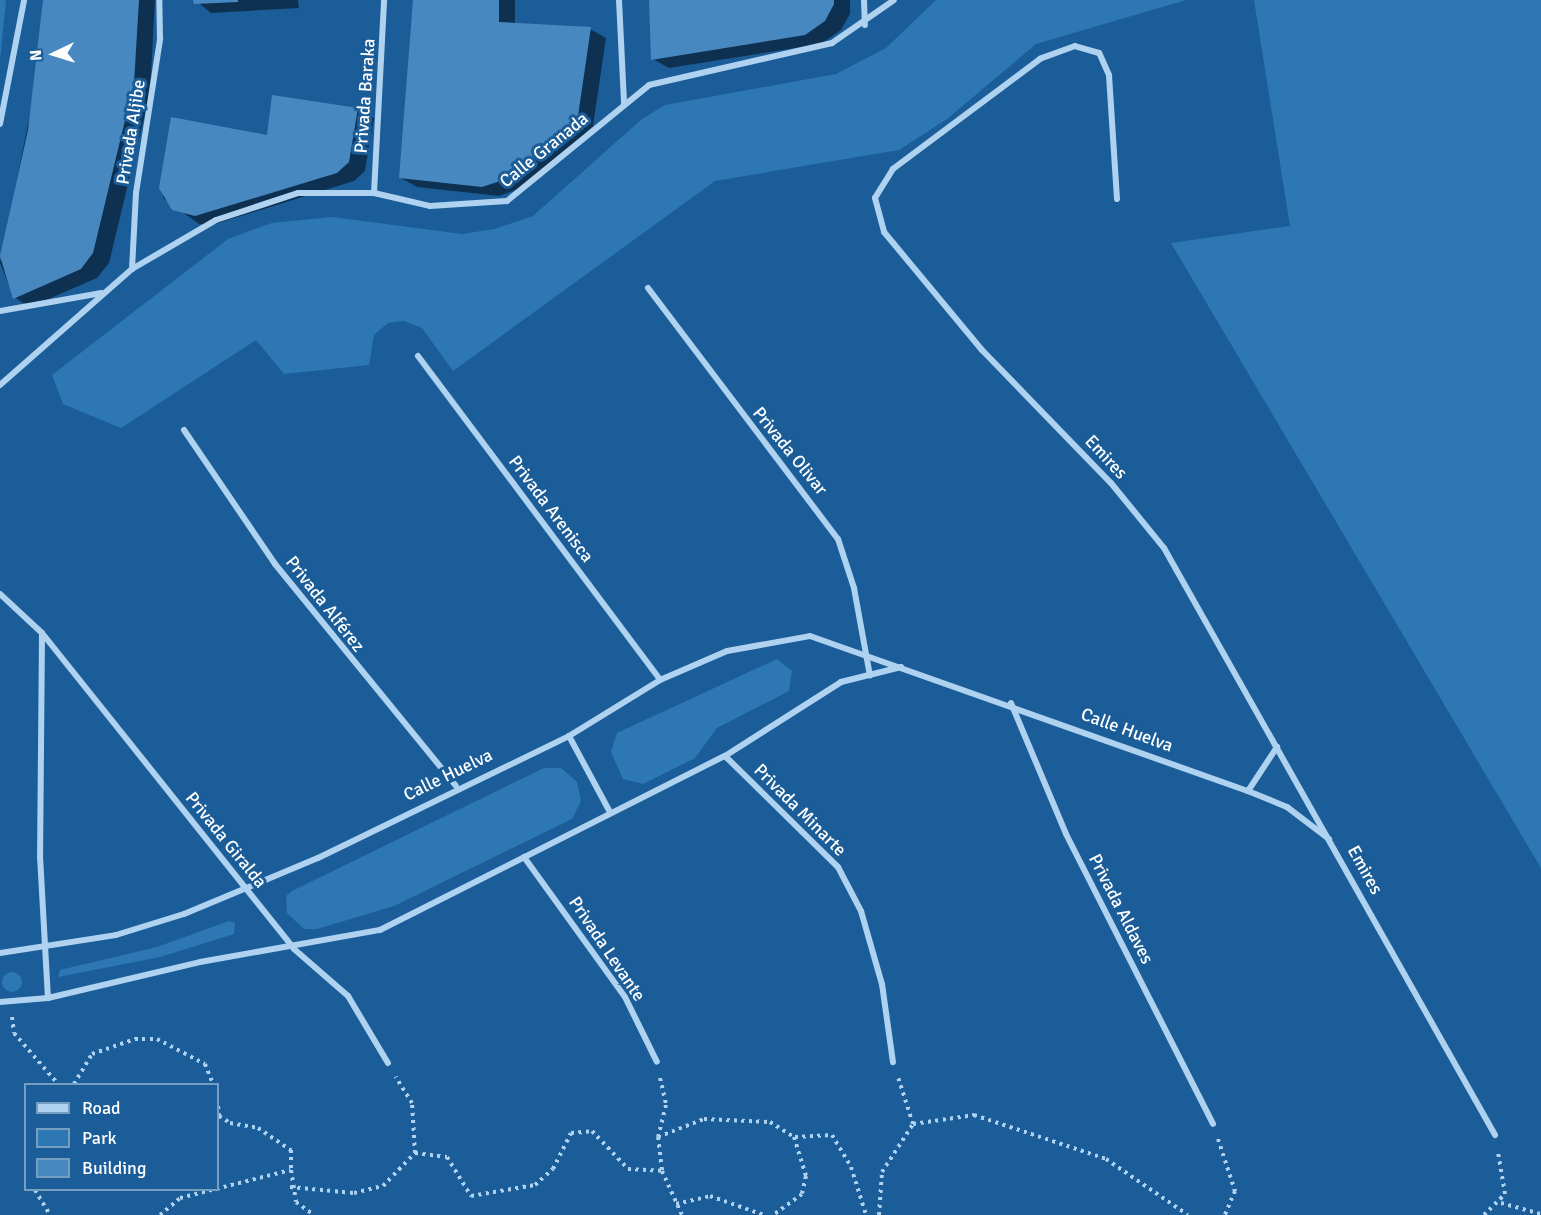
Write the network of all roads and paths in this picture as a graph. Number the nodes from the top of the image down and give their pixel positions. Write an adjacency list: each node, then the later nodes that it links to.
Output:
1 (24, 0): 9 (street)
2 (159, 0): 12 (street, Privada Aljibe)
3 (384, 0): 10 (street, Privada Baraka)
4 (619, 0): 8 (street)
5 (864, 0): 7 (street)
6 (894, 0): 7 (street, Calle Granada)
7 (865, 25): 8 (street, Calle Granada)
8 (624, 103): 10 (street, Calle Granada)
9 (0, 124)
10 (374, 193): 12 (street, Calle Granada)
11 (1117, 199): 27 (street, Emires)
12 (132, 269): 14 (street, Calle Granada)
13 (648, 288): 21 (street, Privada Olivar)
14 (102, 293): 15 (street, Calle Granada); 17 (street, Calle Granada)
15 (0, 311)
16 (418, 356): 24 (street, Privada Arenisca)
17 (0, 385)
18 (184, 430): 29 (street, Privada Alférez)
19 (0, 594): 20 (street, Privada Giralda)
20 (42, 633): 34 (street, Privada Giralda); 35 (street)
21 (868, 653): 22 (street, Calle Huelva); 23 (street, Privada Olivar); 24 (street, Calle Huelva)
22 (901, 667): 23 (street); 25 (street, Calle Huelva)
23 (870, 676): 28 (street)
24 (660, 680): 26 (street, Calle Huelva)
25 (1011, 703): 30 (street, Calle Huelva); 49 (street, Privada Aldaves)
26 (570, 736): 29 (street, Calle Huelva); 31 (street)
27 (1277, 747): 30 (street); 32 (street, Emires)
28 (725, 756): 31 (street); 42 (street, Privada Minarte)
29 (456, 786): 34 (street, Calle Huelva)
30 (1248, 791): 32 (street, Calle Huelva)
31 (610, 812): 33 (street)
32 (1332, 842): 50 (street, Emires)
33 (524, 857): 36 (street); 41 (street, Privada Levante)
34 (246, 889): 35 (street, Calle Huelva); 36 (street, Privada Giralda)
35 (44, 947): 37 (street, Calle Huelva); 38 (street)
36 (294, 948): 38 (street); 43 (street, Privada Giralda)
37 (0, 953)
38 (48, 998): 39 (street)
39 (9, 1001): 40 (street); 44 (path)
40 (0, 1002)
41 (657, 1062): 51 (path)
42 (893, 1062): 48 (path)
43 (388, 1063): 53 (path)
44 (56, 1083)
45 (75, 1083): 46 (path)
46 (213, 1083)
47 (219, 1116): 54 (path)
48 (913, 1124): 71 (path); 72 (path)
49 (1213, 1124): 73 (path)
50 (1495, 1136): 60 (path)
51 (658, 1137): 52 (path); 55 (path)
52 (794, 1137): 69 (path); 70 (path)
53 (415, 1154): 55 (path); 56 (path)
54 (291, 1170): 56 (path); 57 (path)
55 (662, 1171): 61 (path)
56 (290, 1187): 66 (path)
57 (219, 1188)
58 (36, 1191): 64 (path)
59 (208, 1191): 65 (path)
60 (1501, 1203): 62 (path); 63 (path)
61 (676, 1204): 67 (path); 68 (path)
62 (1495, 1209): 74 (path); 75 (path)
63 (1541, 1214)
64 (50, 1215)
65 (160, 1215)
66 (314, 1215)
67 (682, 1215)
68 (765, 1215)
69 (773, 1215)
70 (866, 1215)
71 (879, 1215)
72 (1188, 1215)
73 (1225, 1215)
74 (1484, 1215)
75 (1491, 1215)

